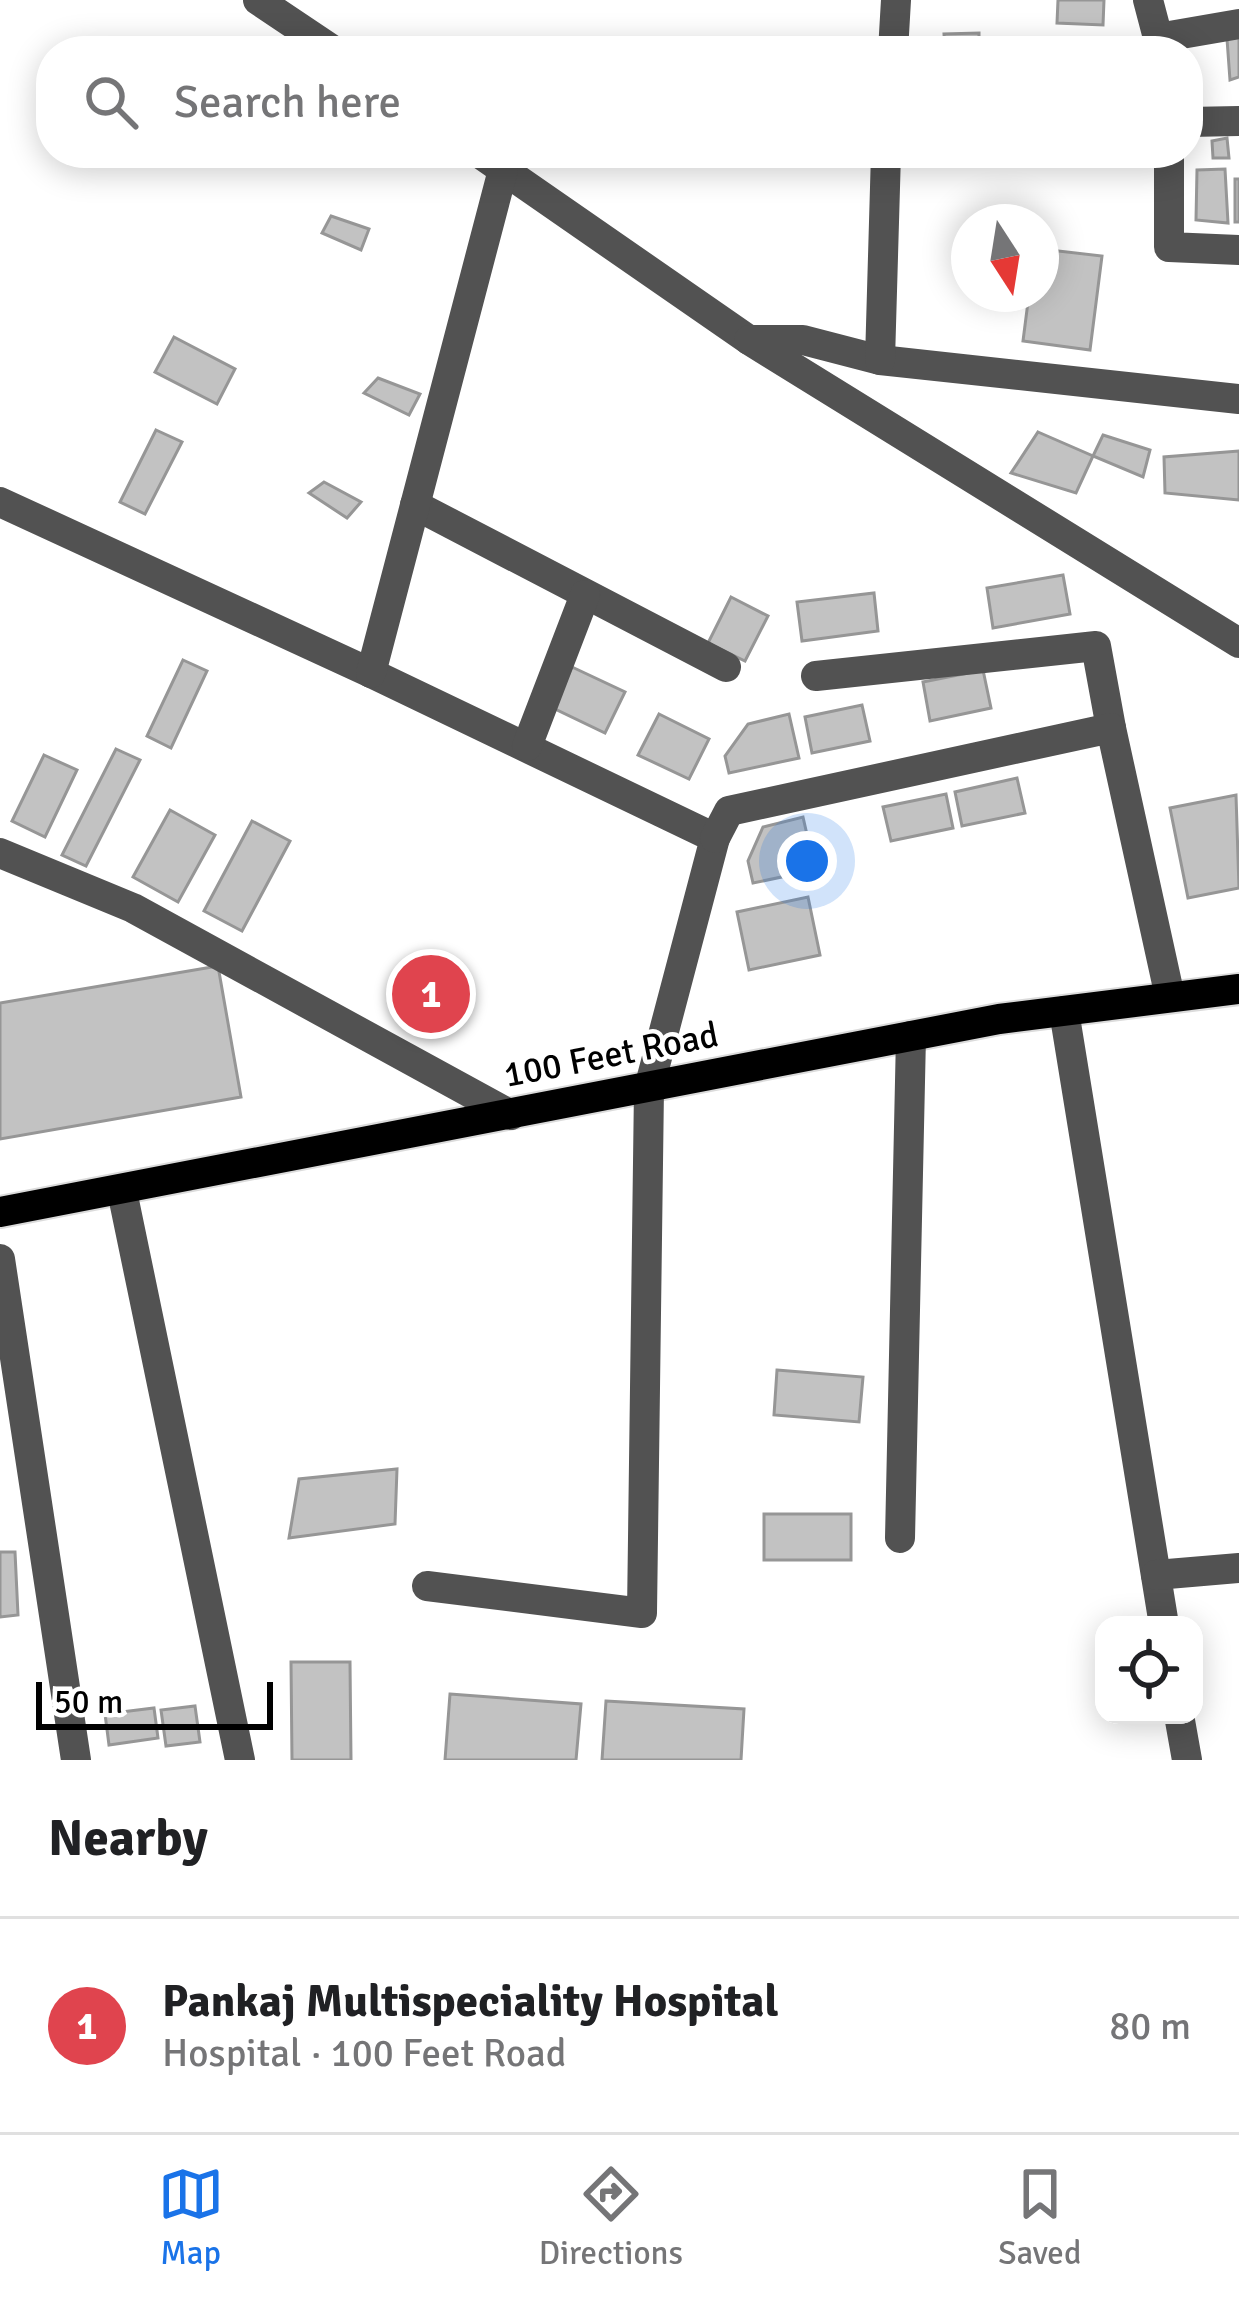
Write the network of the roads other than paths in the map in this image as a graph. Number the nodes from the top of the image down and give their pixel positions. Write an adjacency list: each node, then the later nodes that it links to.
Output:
1 (258, 0): 5 (street)
2 (896, 0): 6 (street)
3 (1148, 0): 7 (street)
4 (1239, 24): 8 (street)
5 (312, 36)
6 (894, 36)
7 (1157, 36)
8 (1193, 36)
9 (1239, 121): 10 (street)
10 (1203, 122)
11 (489, 168): 20 (street)
12 (501, 168): 16 (street)
13 (886, 168): 17 (street)
14 (1168, 168): 15 (street)
15 (1239, 250)
16 (749, 340): 17 (street); 22 (street)
17 (880, 359): 18 (street)
18 (1239, 399)
19 (0, 502): 24 (street)
20 (415, 506): 21 (street); 24 (street)
21 (585, 595): 23 (street); 27 (street)
22 (1239, 643)
23 (726, 667)
24 (371, 673): 27 (street)
25 (815, 676): 26 (street)
26 (1111, 728): 28 (street); 31 (street)
27 (527, 746): 28 (street)
28 (715, 838): 34 (street)
29 (0, 853): 35 (street)
30 (1239, 989): 31 (main road, 100 Feet Road)
31 (1170, 998): 32 (main road, 100 Feet Road)
32 (1064, 1011): 33 (main road, 100 Feet Road); 41 (street)
33 (911, 1036): 34 (main road, 100 Feet Road); 39 (street)
34 (649, 1088): 35 (main road, 100 Feet Road); 42 (street)
35 (511, 1115): 36 (main road, 100 Feet Road)
36 (122, 1191): 37 (main road, 100 Feet Road); 46 (street)
37 (0, 1212)
38 (0, 1258): 45 (street)
39 (900, 1538)
40 (1239, 1568): 41 (street)
41 (1156, 1575): 43 (street)
42 (427, 1586)
43 (1163, 1616)
44 (1180, 1724): 47 (street)
45 (76, 1760)
46 (240, 1760)
47 (1186, 1760)

